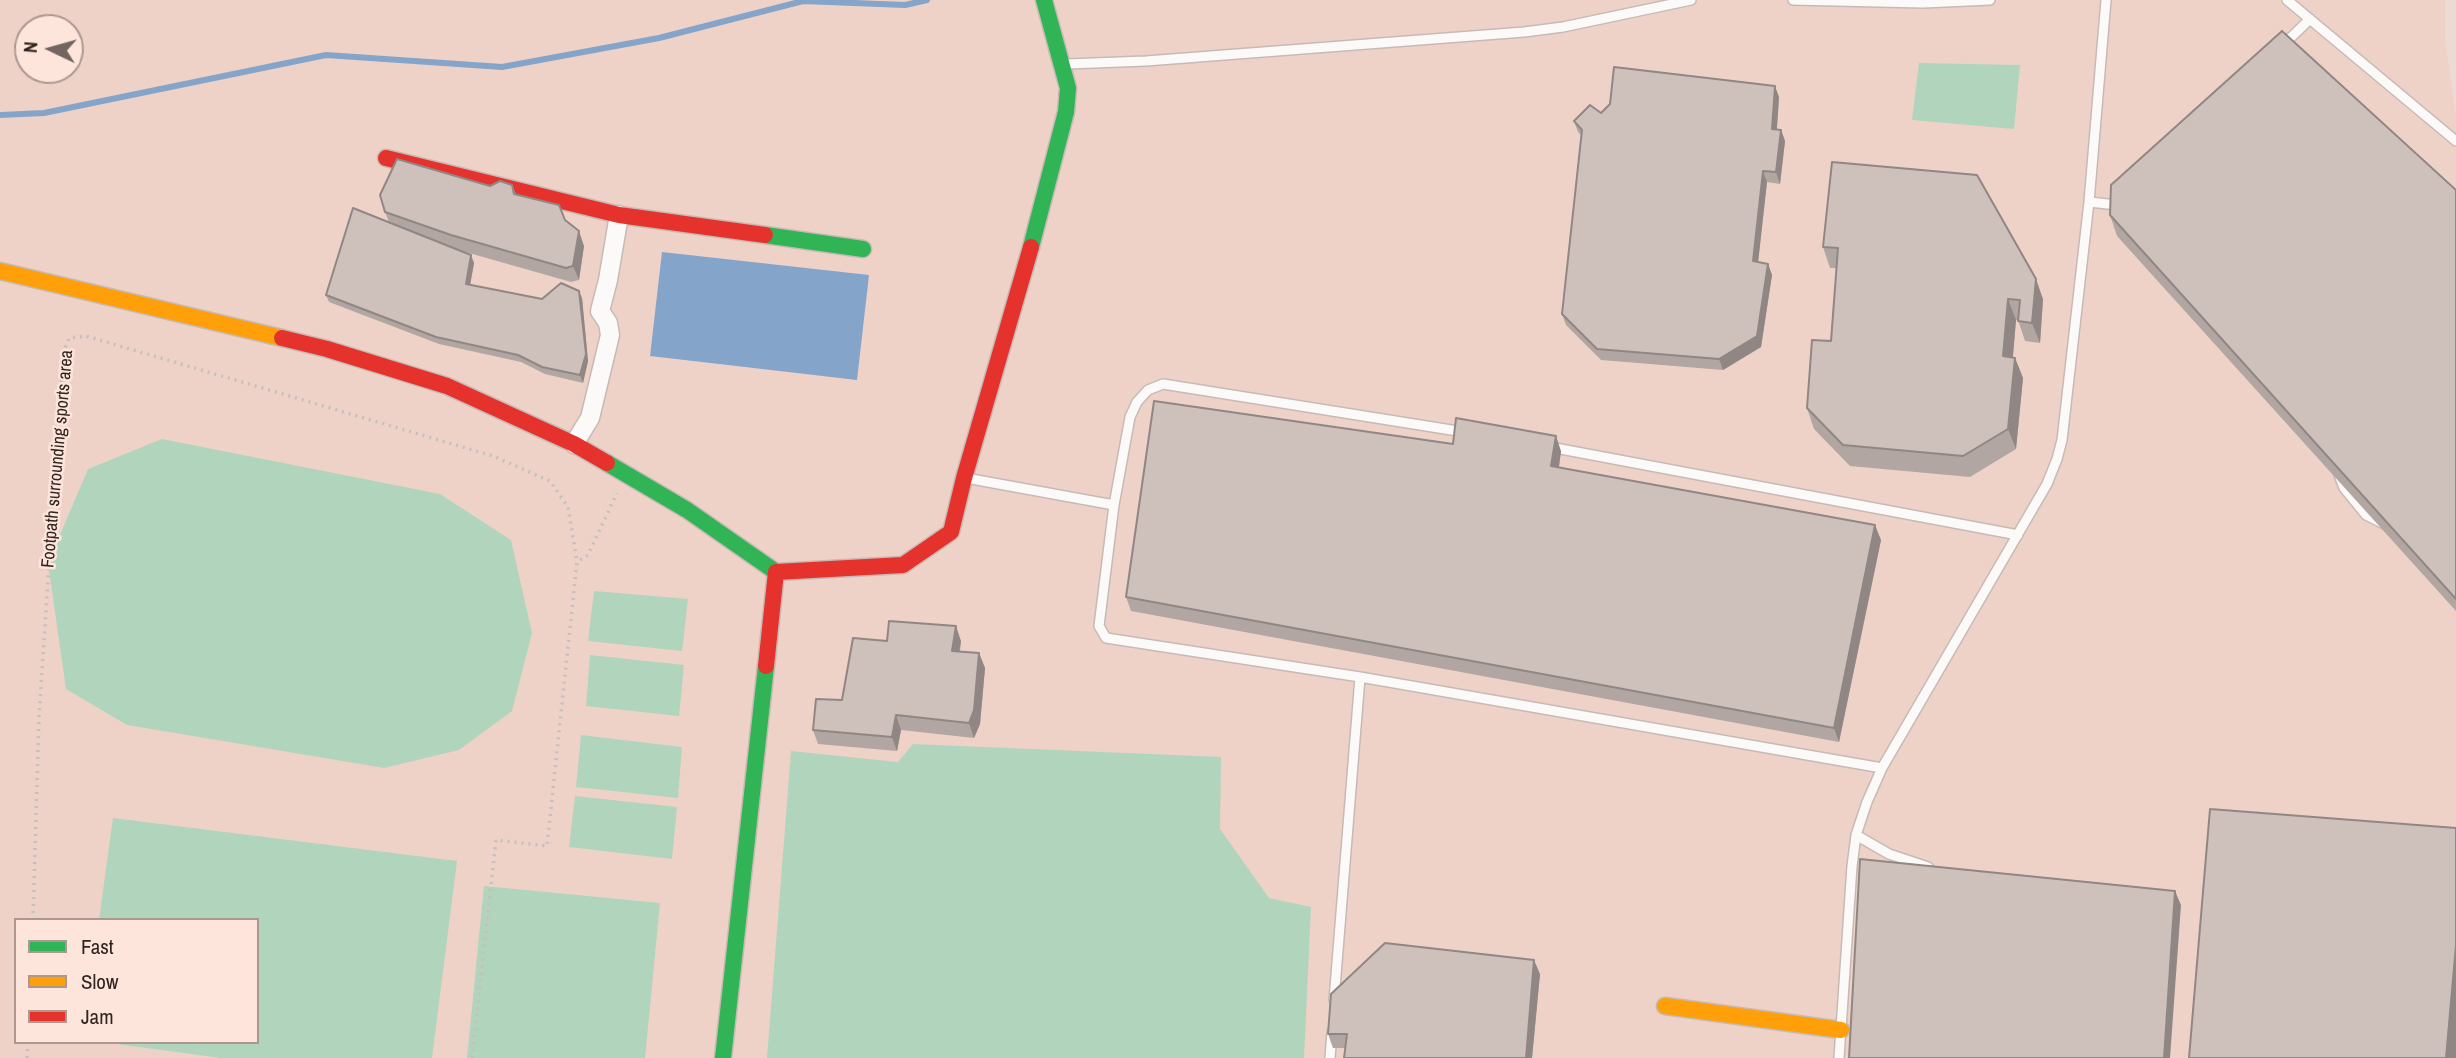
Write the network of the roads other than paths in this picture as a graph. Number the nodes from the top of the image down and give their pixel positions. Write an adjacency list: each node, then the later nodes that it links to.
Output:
1 (1044, 0): 9 (street)
2 (1690, 0): 9 (lane)
3 (1793, 0): 4 (lane)
4 (1990, 0)
5 (2106, 0): 13 (lane)
6 (2287, 0): 7 (lane)
7 (2310, 19): 8 (lane); 10 (lane)
8 (2272, 56)
9 (1063, 64): 23 (street)
10 (2456, 141)
11 (386, 159): 15 (street)
12 (2127, 195): 14 (lane)
13 (2089, 202): 14 (lane); 26 (lane)
14 (2117, 205): 16 (lane)
15 (619, 215): 17 (street); 20 (street)
16 (2126, 215)
17 (863, 249)
18 (0, 271): 20 (street)
19 (1480, 434): 24 (lane)
20 (574, 444): 27 (street)
21 (1534, 444): 26 (lane)
22 (2336, 466): 25 (lane)
23 (964, 478): 24 (lane); 27 (street)
24 (1114, 505): 28 (lane)
25 (2393, 528)
26 (2018, 535): 29 (lane)
27 (776, 572): 34 (street)
28 (1360, 677): 29 (lane); 35 (lane)
29 (1882, 768): 30 (lane)
30 (1856, 835): 31 (lane); 33 (lane)
31 (1941, 870)
32 (1665, 1006): 33 (street)
33 (1841, 1030): 36 (lane)
34 (723, 1058)
35 (1330, 1058)
36 (1839, 1058)

